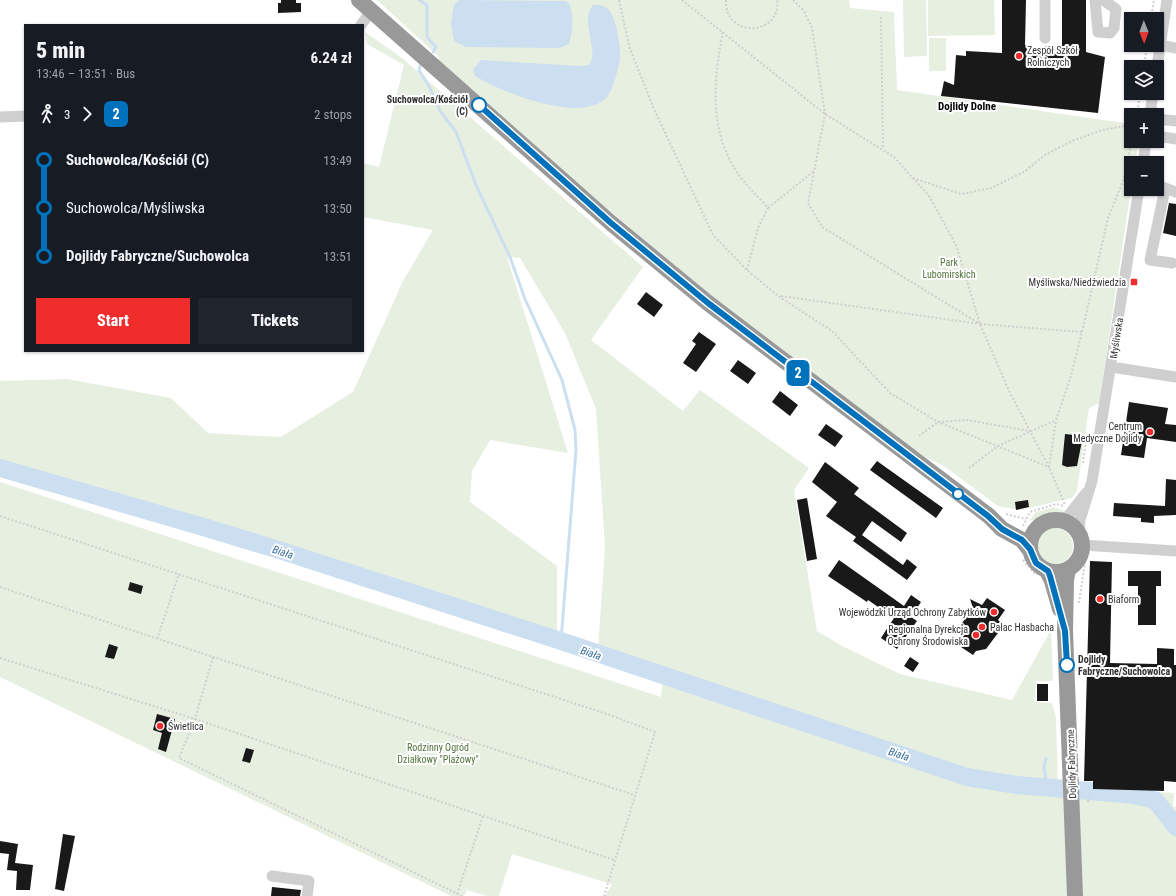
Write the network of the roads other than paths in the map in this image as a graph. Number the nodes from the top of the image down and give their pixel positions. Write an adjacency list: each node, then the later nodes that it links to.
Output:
1 (359, 0): 6 (highway)
2 (1045, 0): 9 (street)
3 (1095, 0): 4 (street)
4 (1103, 0)
5 (1166, 0): 7 (street)
6 (372, 10): 8 (street); 26 (highway)
7 (1164, 15)
8 (362, 24)
9 (1045, 38)
10 (1164, 46): 11 (street)
11 (1176, 48)
12 (0, 116): 13 (street)
13 (24, 116)
14 (1164, 120): 15 (street)
15 (1176, 121)
16 (1164, 137): 17 (street)
17 (1176, 139)
18 (1164, 188): 19 (street)
19 (1176, 192)
20 (1138, 196): 23 (street, Myśliwska)
21 (1160, 196): 22 (street)
22 (1172, 264)
23 (1111, 367): 24 (street); 25 (street, Myśliwska)
24 (1176, 377)
25 (1091, 487): 27 (street, Myśliwska); 29 (street, Myśliwska)
26 (988, 516): 28 (highway); 30 (highway)
27 (1060, 520): 28 (highway); 29 (highway)
28 (1036, 529): 30 (highway)
29 (1083, 541): 31 (street); 32 (highway)
30 (1030, 549): 33 (highway)
31 (1176, 551)
32 (1068, 569): 33 (highway); 34 (highway, Dojlidy Fabryczne)
33 (1048, 571): 34 (highway, Dojlidy Fabryczne)
34 (1065, 631): 37 (highway, Dojlidy Fabryczne)
35 (272, 876): 36 (street)
36 (307, 896)
37 (1075, 896)

